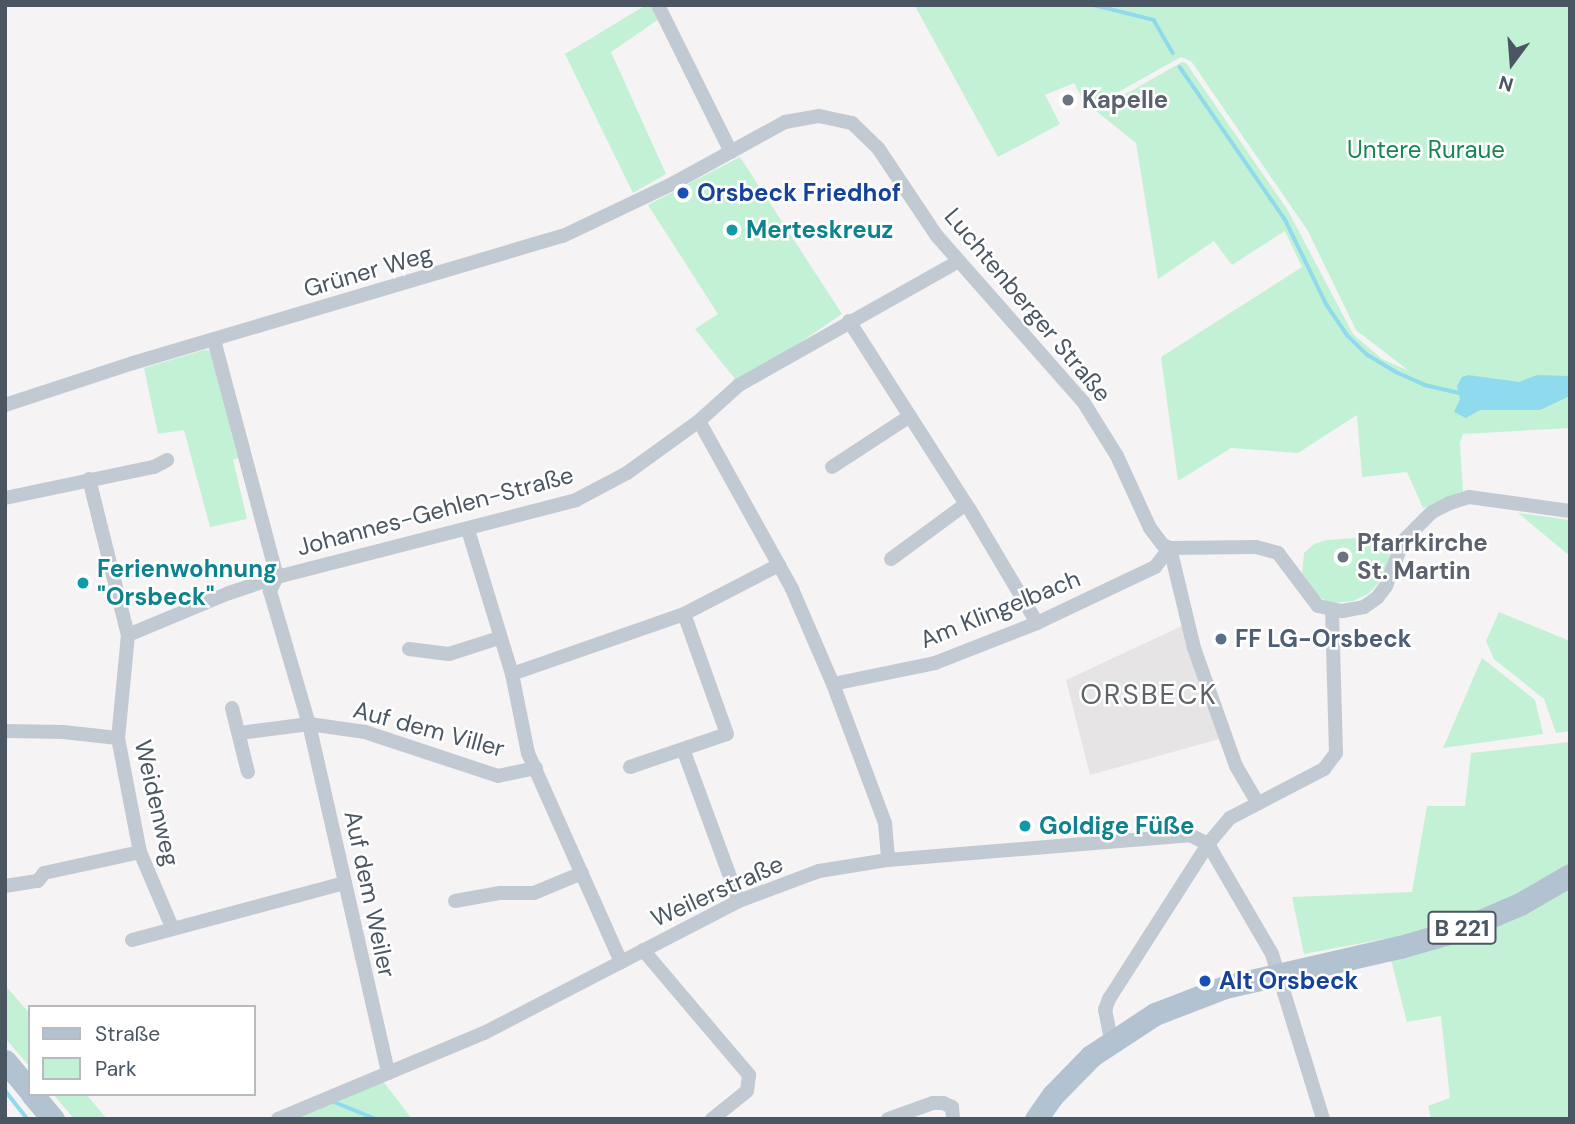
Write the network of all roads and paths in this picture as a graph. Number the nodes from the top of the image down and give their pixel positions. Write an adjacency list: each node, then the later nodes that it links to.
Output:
1 (658, 5): 2 (street)
2 (731, 152): 3 (street, Luchtenberger Straße); 5 (street, Grüner Weg)
3 (957, 262): 4 (street, Johannes-Gehlen-Straße); 16 (street, Luchtenberger Straße)
4 (849, 321): 7 (street); 8 (street, Johannes-Gehlen-Straße)
5 (214, 340): 6 (street, Grüner Weg); 19 (street, Auf dem Weiler)
6 (5, 405)
7 (909, 415): 10 (street); 13 (street)
8 (699, 421): 15 (street, Johannes-Gehlen-Straße); 18 (street)
9 (167, 460): 11 (street)
10 (832, 467)
11 (89, 479): 12 (street); 23 (street, Weidenweg)
12 (5, 498)
13 (966, 504): 17 (street); 22 (street)
14 (1570, 511): 20 (street)
15 (468, 530): 19 (street, Johannes-Gehlen-Straße); 24 (street)
16 (1170, 548): 20 (street); 22 (street, Am Klingelbach); 37 (street, Luchtenberger Straße)
17 (891, 559)
18 (779, 565): 21 (street); 27 (street)
19 (277, 577): 23 (street, Johannes-Gehlen-Straße); 29 (street, Auf dem Weiler)
20 (1332, 611): 37 (street)
21 (684, 614): 26 (street); 33 (street)
22 (1037, 623): 27 (street, Am Klingelbach)
23 (128, 635): 32 (street, Weidenweg)
24 (499, 638): 25 (street); 26 (street)
25 (410, 649)
26 (512, 674): 35 (street)
27 (833, 684): 40 (street)
28 (232, 708): 31 (street)
29 (309, 724): 31 (street); 35 (street, Auf dem Viller); 43 (street, Auf dem Weiler)
30 (5, 731): 32 (street)
31 (240, 733): 36 (street)
32 (118, 738): 39 (street, Weidenweg)
33 (683, 749): 34 (street); 46 (street)
34 (630, 767)
35 (536, 768): 41 (street)
36 (248, 772)
37 (1257, 802): 38 (street)
38 (1208, 844): 40 (street, Weilerstraße); 51 (street); 52 (street)
39 (141, 852): 44 (street); 47 (street, Weidenweg)
40 (888, 860): 46 (street, Weilerstraße)
41 (582, 873): 45 (street); 50 (street)
42 (1570, 875): 51 (main road, B 221)
43 (345, 883): 47 (street); 54 (street, Auf dem Weiler)
44 (5, 886)
45 (455, 901)
46 (739, 901): 49 (street, Weilerstraße)
47 (172, 927): 48 (street)
48 (131, 940)
49 (643, 950): 50 (street, Weilerstraße); 59 (street)
50 (621, 962): 54 (street, Weilerstraße)
51 (1274, 964): 52 (main road, B 221); 63 (street)
52 (1111, 1040): 62 (main road, B 221)
53 (5, 1062): 55 (main road)
54 (388, 1073): 58 (street, Weilerstraße)
55 (28, 1089)
56 (33, 1096): 57 (main road)
57 (52, 1119)
58 (278, 1119)
59 (712, 1119)
60 (888, 1119): 61 (street)
61 (953, 1119)
62 (1036, 1119)
63 (1323, 1119)

